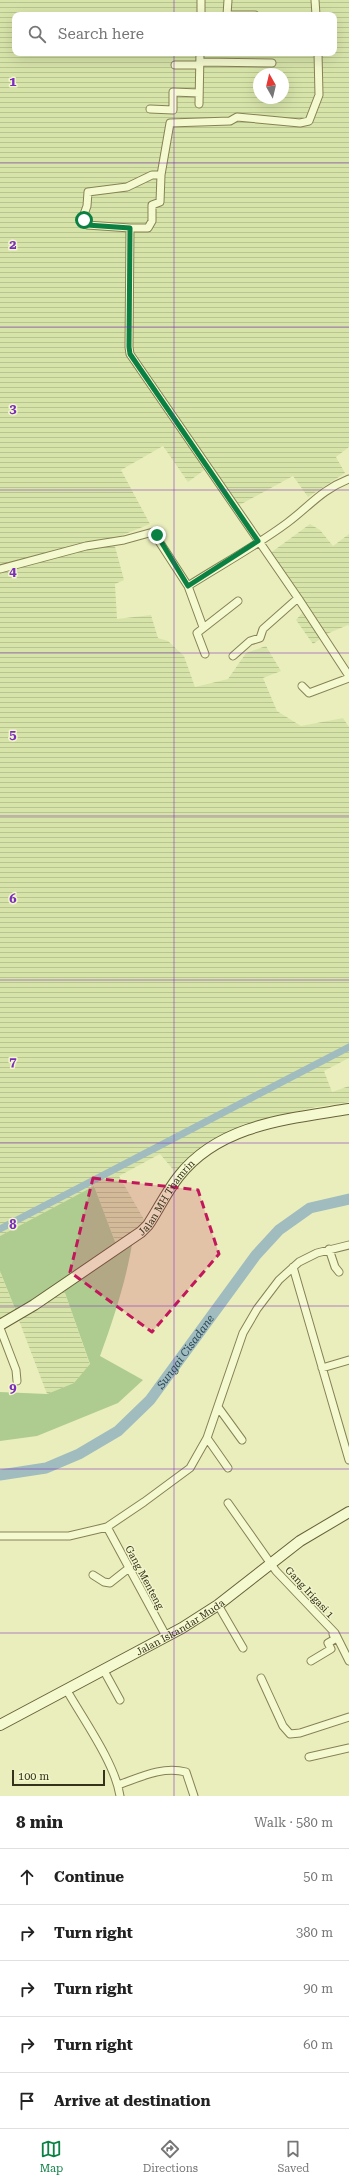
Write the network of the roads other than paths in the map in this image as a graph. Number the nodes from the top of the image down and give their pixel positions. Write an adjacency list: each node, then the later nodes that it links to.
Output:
1 (201, 0): 4 (street)
2 (228, 0): 5 (street)
3 (315, 0): 6 (street)
4 (201, 12)
5 (227, 12)
6 (316, 12)
7 (200, 56): 9 (street)
8 (318, 56): 15 (street)
9 (200, 63): 10 (street); 11 (street); 12 (street)
10 (272, 63)
11 (175, 65)
12 (199, 93): 13 (street); 14 (street)
13 (199, 104)
14 (150, 110)
15 (162, 175): 16 (street); 16 (street)
16 (130, 228): 18 (street)
17 (349, 479): 18 (street)
18 (258, 541): 20 (street); 21 (street)
19 (0, 569): 20 (street)
20 (188, 586): 23 (street)
21 (298, 598): 25 (street); 26 (street)
22 (238, 600): 23 (street)
23 (203, 627): 24 (street)
24 (205, 654)
25 (233, 656)
26 (349, 677): 27 (street)
27 (302, 686)
28 (349, 1109): 33 (street, Jalan MH Thamrin)
29 (349, 1245): 30 (street)
30 (329, 1249): 31 (street); 32 (street)
31 (293, 1267): 36 (street); 38 (street)
32 (339, 1272)
33 (0, 1325)
34 (0, 1328): 37 (street)
35 (349, 1360): 36 (street)
36 (322, 1368): 41 (street)
37 (17, 1381)
38 (218, 1407): 39 (street); 40 (street)
39 (207, 1438): 42 (street); 45 (street)
40 (242, 1440)
41 (349, 1460)
42 (228, 1468)
43 (228, 1503): 47 (street, Gang Irigasi 1)
44 (349, 1512): 47 (street, Jalan Iskandar Muda)
45 (106, 1527): 46 (street); 48 (street, Gang Menteng)
46 (0, 1536)
47 (268, 1567): 50 (street, Jalan Iskandar Muda); 51 (street, Gang Irigasi 1)
48 (129, 1568): 49 (street); 52 (street, Gang Menteng)
49 (93, 1575)
50 (218, 1606): 52 (street, Jalan Iskandar Muda); 53 (street)
51 (334, 1633): 54 (street); 55 (street, Gang Irigasi 1)
52 (166, 1636): 56 (street, Jalan Iskandar Muda)
53 (243, 1648)
54 (311, 1661)
55 (349, 1661)
56 (103, 1669): 58 (street, Jalan Iskandar Muda); 59 (street)
57 (261, 1678): 60 (street)
58 (66, 1689): 61 (street, Jalan Iskandar Muda); 64 (street)
59 (120, 1700)
60 (349, 1717)
61 (0, 1725)
62 (349, 1748): 63 (street)
63 (310, 1757)
64 (118, 1785): 65 (street); 66 (street)
65 (120, 1796)
66 (194, 1796)

